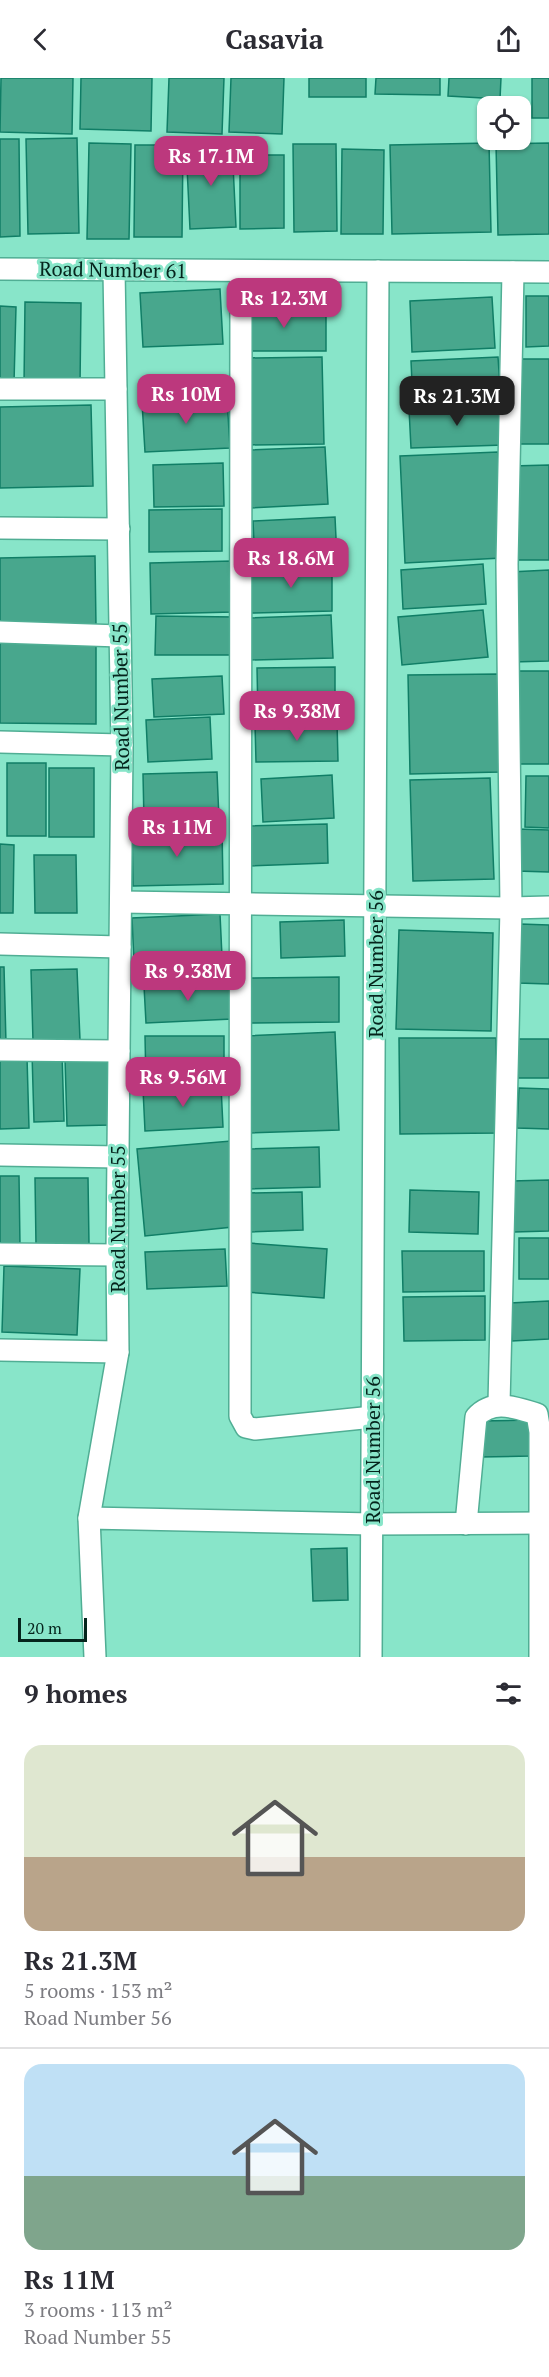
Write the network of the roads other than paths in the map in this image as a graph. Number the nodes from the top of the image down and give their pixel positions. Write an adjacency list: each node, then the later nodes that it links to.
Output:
1 (0, 269): 2 (street, Road Number 61)
2 (114, 270): 3 (street, Road Number 61); 8 (street, Road Number 55)
3 (242, 271): 4 (street, Road Number 61); 16 (street)
4 (378, 271): 5 (street, Road Number 61); 17 (street, Road Number 56)
5 (513, 272): 6 (street, Road Number 61); 19 (street)
6 (549, 272)
7 (0, 389): 8 (street)
8 (116, 389): 10 (street, Road Number 55)
9 (0, 528): 10 (street)
10 (118, 529): 12 (street, Road Number 55)
11 (0, 632): 12 (street)
12 (120, 636): 14 (street, Road Number 55)
13 (0, 742): 14 (street)
14 (122, 746): 15 (street, Road Number 55)
15 (121, 902): 16 (street); 21 (street, Road Number 55)
16 (241, 904): 17 (street); 31 (street)
17 (376, 907): 19 (street); 31 (street, Road Number 56)
18 (549, 907): 19 (street)
19 (511, 908): 30 (street)
20 (0, 944): 21 (street)
21 (120, 947): 23 (street, Road Number 55)
22 (0, 1050): 23 (street)
23 (119, 1051): 25 (street, Road Number 55)
24 (0, 1155): 25 (street)
25 (118, 1157): 27 (street, Road Number 55)
26 (0, 1254): 27 (street)
27 (117, 1255): 29 (street, Road Number 55)
28 (0, 1350): 29 (street)
29 (118, 1352): 32 (street, Road Number 55)
30 (499, 1404): 33 (street); 35 (street)
31 (373, 1417): 34 (street, Road Number 56)
32 (89, 1518): 34 (street); 36 (street, Road Number 55)
33 (541, 1523): 35 (street); 38 (street)
34 (372, 1524): 35 (street); 37 (street, Road Number 56)
35 (466, 1524)
36 (95, 1657)
37 (371, 1657)
38 (540, 1657)

